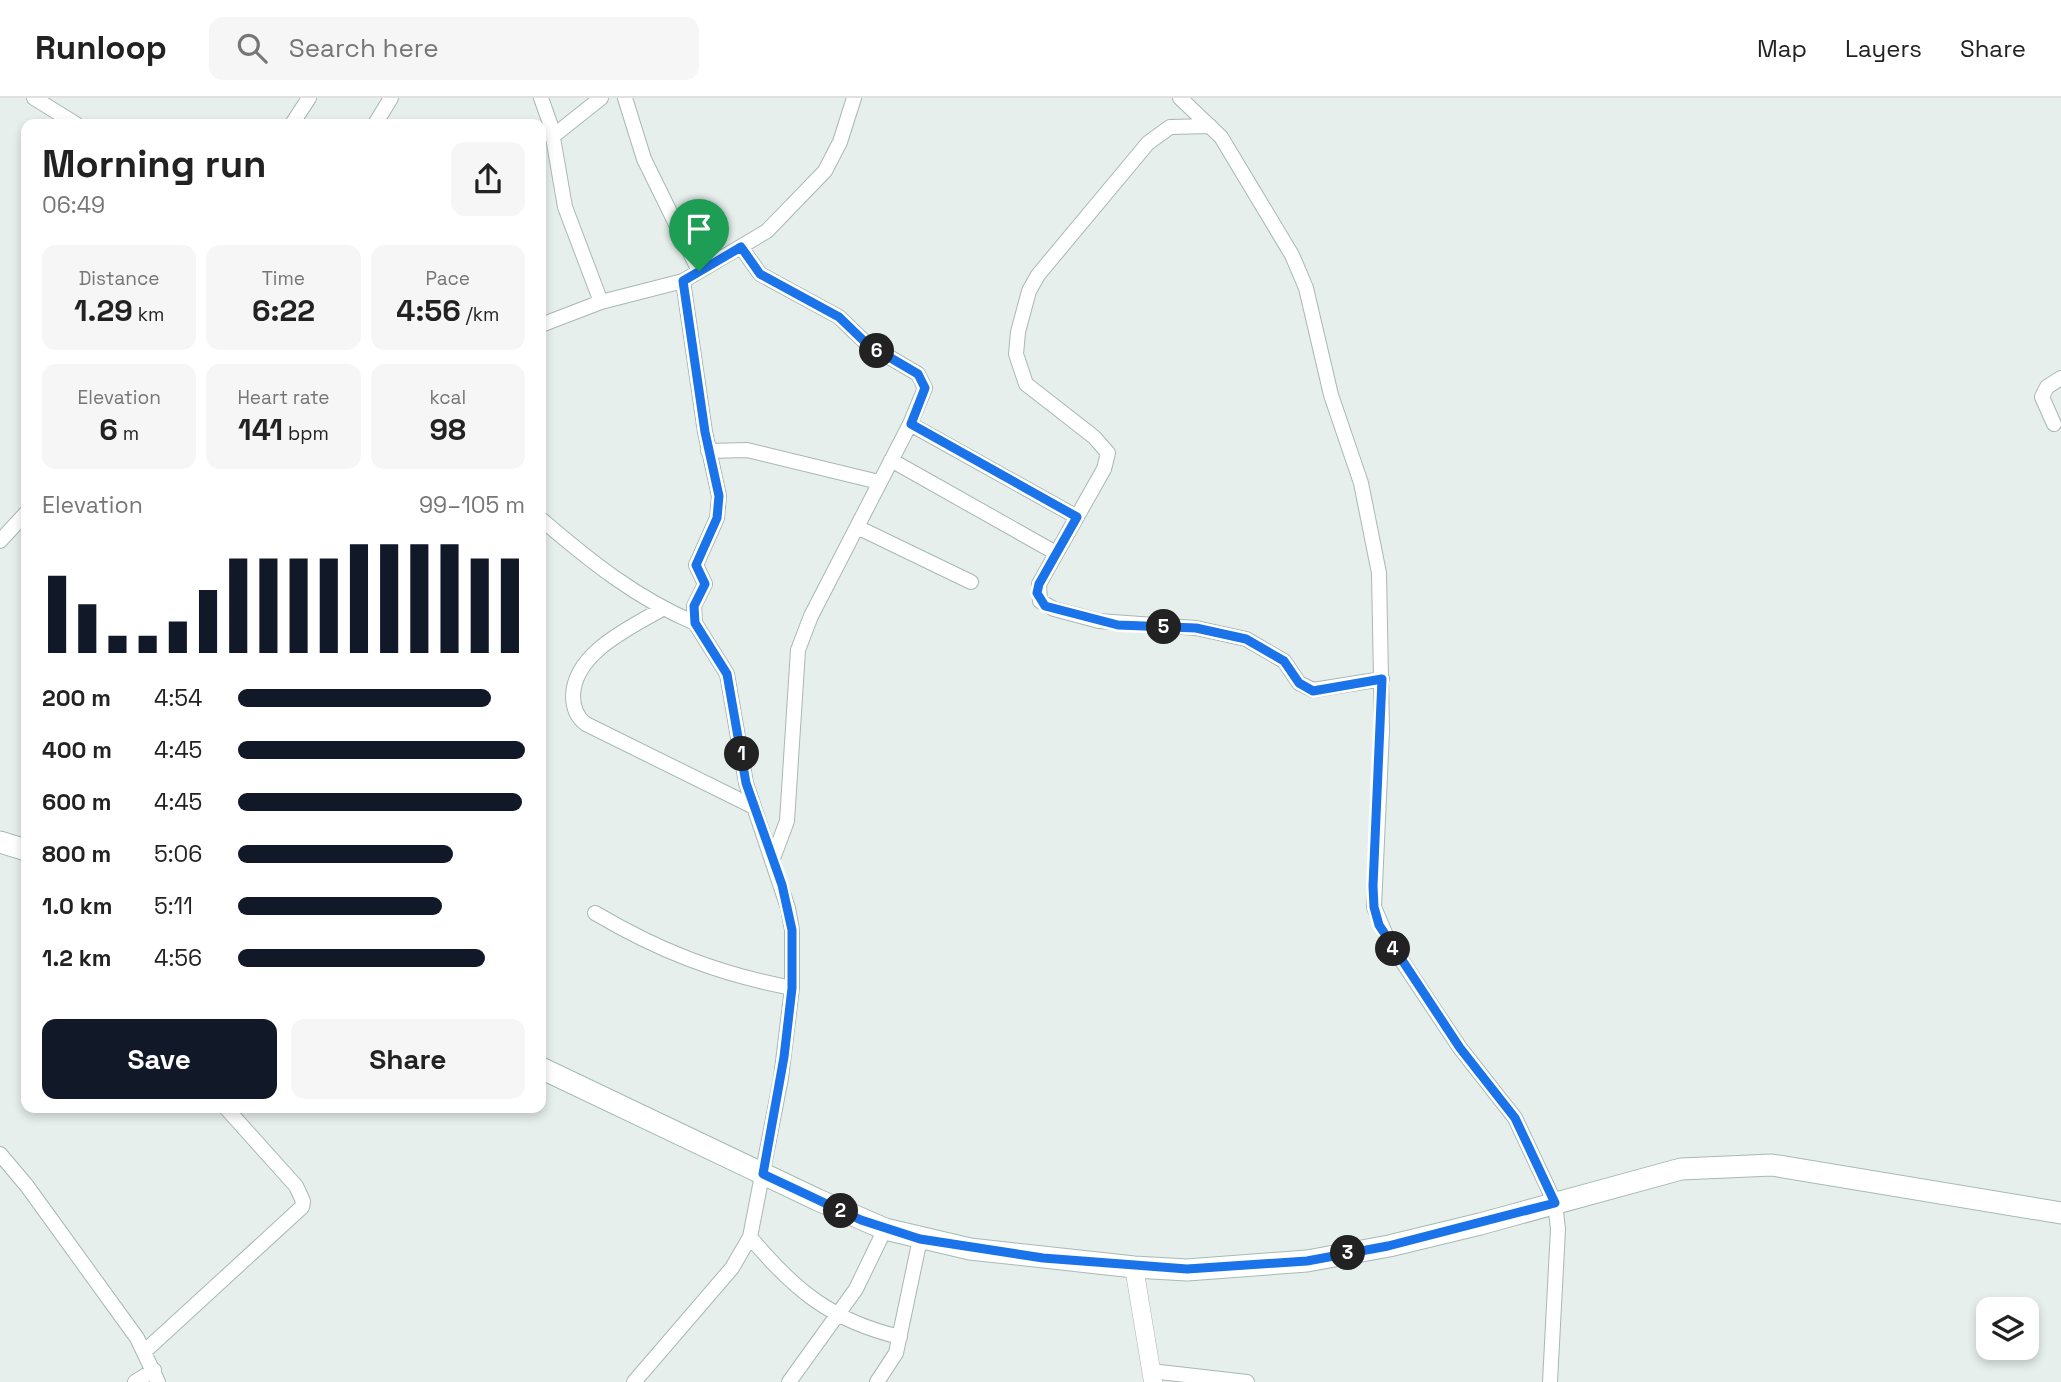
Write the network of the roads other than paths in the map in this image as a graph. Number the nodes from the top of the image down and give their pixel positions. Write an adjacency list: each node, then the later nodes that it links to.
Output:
1 (309, 98): 10 (street)
2 (391, 98): 11 (street)
3 (541, 98): 13 (street)
4 (601, 98): 13 (street)
5 (625, 98): 15 (street)
6 (855, 98): 14 (street)
7 (1181, 98): 12 (street)
8 (43, 100): 9 (street)
9 (69, 119)
10 (295, 119)
11 (378, 119)
12 (1210, 126): 25 (street); 34 (street)
13 (552, 137): 17 (street)
14 (741, 247): 15 (street); 20 (street)
15 (699, 271): 16 (street)
16 (683, 281): 17 (street); 22 (street)
17 (601, 302): 18 (street)
18 (546, 323)
19 (2061, 378): 21 (street)
20 (911, 424): 23 (street); 25 (street)
21 (2054, 424)
22 (708, 451): 24 (street); 33 (street)
23 (891, 460): 24 (street); 30 (street)
24 (879, 482): 28 (street)
25 (1077, 517): 30 (street)
26 (21, 518): 29 (street)
27 (546, 523): 32 (street)
28 (857, 527): 31 (street); 38 (street)
29 (0, 541)
30 (1056, 553): 34 (street)
31 (971, 582)
32 (662, 609): 33 (street); 35 (street)
33 (695, 623): 35 (street)
34 (1382, 679): 45 (street)
35 (752, 806): 38 (street)
36 (0, 842): 37 (main road)
37 (21, 848)
38 (772, 860): 40 (street)
39 (595, 913): 40 (street)
40 (792, 988): 44 (street)
41 (546, 1070): 44 (main road)
42 (230, 1113): 53 (street)
43 (0, 1154): 53 (street)
44 (763, 1174): 47 (main road); 48 (street)
45 (1555, 1203): 46 (main road); 50 (main road); 61 (street)
46 (2061, 1213)
47 (885, 1229): 49 (main road); 51 (street)
48 (750, 1237): 51 (street); 57 (street)
49 (920, 1239): 50 (main road); 52 (street)
50 (1135, 1267): 55 (street)
51 (838, 1315): 52 (street); 58 (street)
52 (900, 1337): 59 (street)
53 (145, 1351): 54 (street)
54 (156, 1376): 56 (street)
55 (1152, 1377): 60 (street)
56 (135, 1382)
57 (634, 1382)
58 (789, 1382)
59 (877, 1382)
60 (1247, 1382)
61 (1550, 1382)

